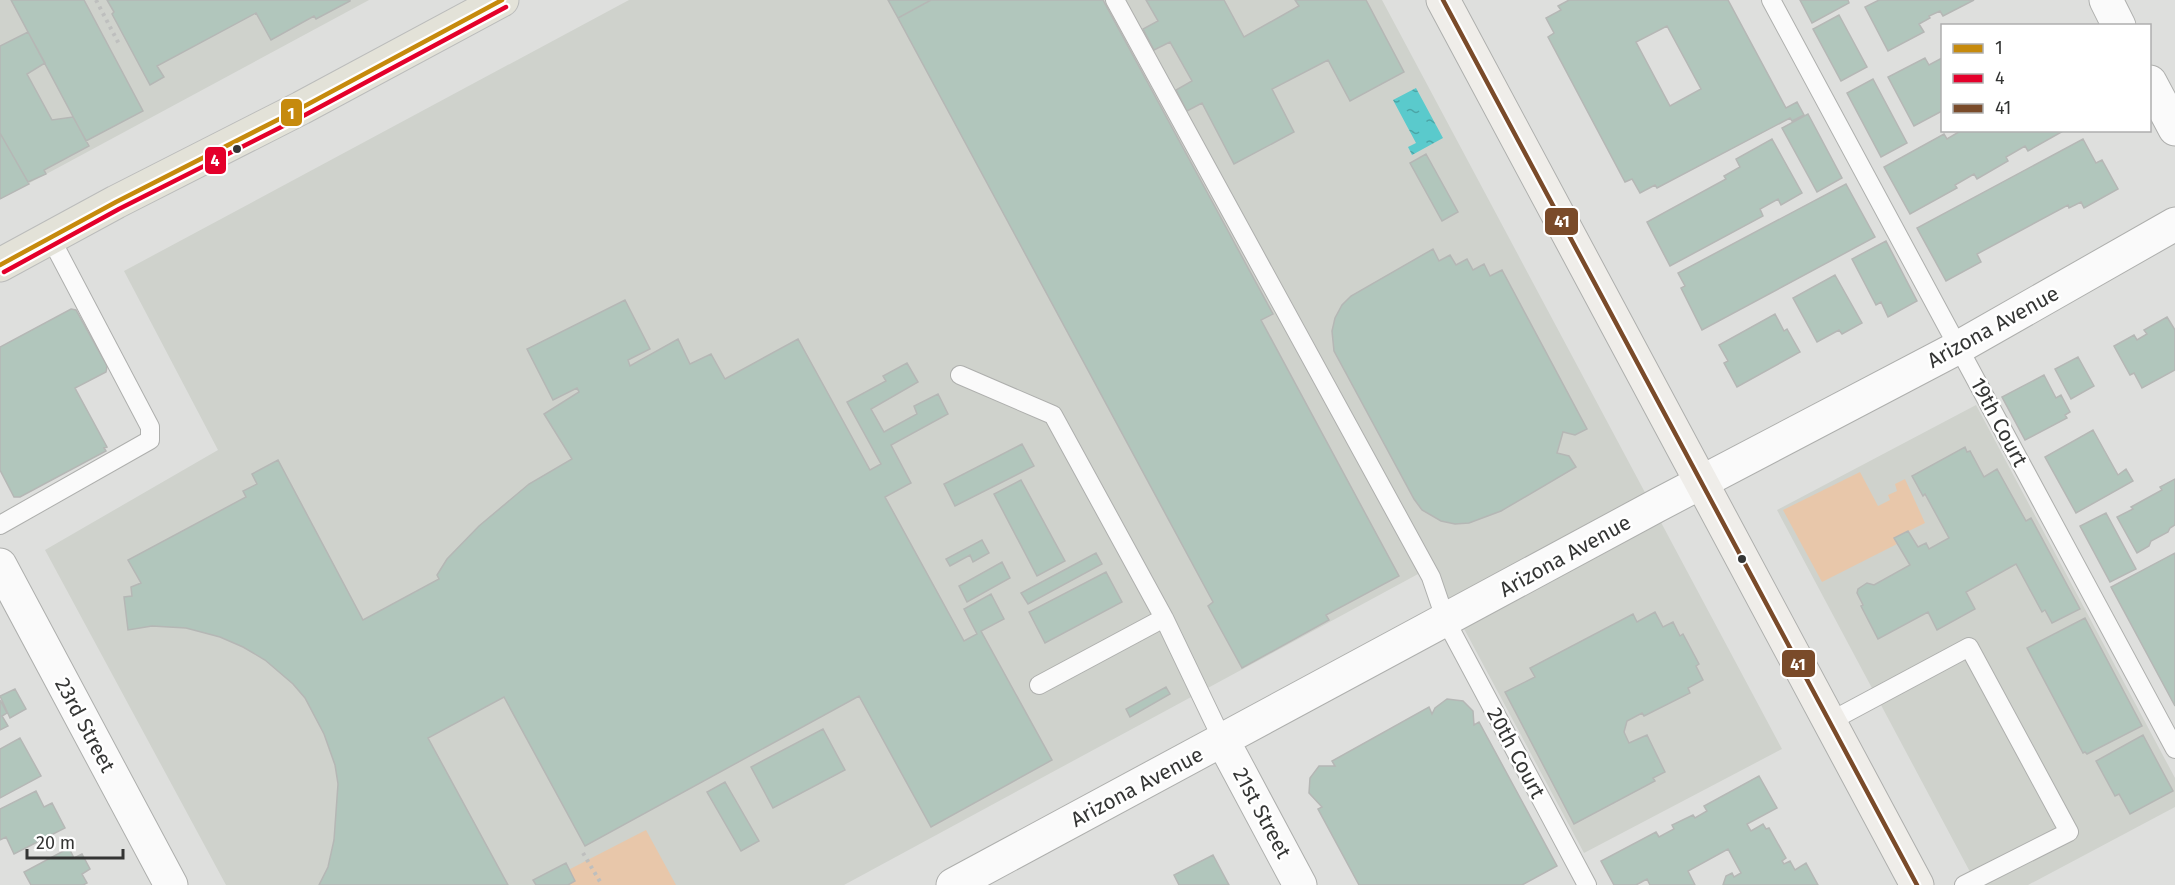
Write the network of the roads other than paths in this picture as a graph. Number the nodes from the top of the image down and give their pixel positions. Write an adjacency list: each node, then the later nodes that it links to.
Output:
1 (502, 0): 10 (main road)
2 (1114, 0): 18 (lane, 20th Court)
3 (1443, 0): 14 (main road)
4 (1772, 0): 12 (lane, 19th Court)
5 (2106, 0): 6 (street)
6 (2119, 24)
7 (2151, 84): 8 (street)
8 (2175, 129)
9 (2175, 224): 12 (street, Arizona Avenue)
10 (50, 237): 11 (main road); 15 (lane)
11 (0, 266)
12 (1959, 347): 14 (street, Arizona Avenue); 22 (lane, 19th Court)
13 (960, 375): 17 (lane)
14 (1701, 483): 18 (street, Arizona Avenue); 20 (main road)
15 (0, 525)
16 (0, 565): 23 (street, 23rd Street)
17 (1164, 618): 19 (lane); 21 (lane)
18 (1446, 621): 21 (street, Arizona Avenue); 26 (lane, 20th Court)
19 (1039, 685)
20 (1829, 722): 27 (main road); 28 (lane)
21 (1223, 741): 24 (street, Arizona Avenue); 25 (street, 21st Street)
22 (2175, 749)
23 (171, 885)
24 (953, 885)
25 (1300, 885)
26 (1587, 885)
27 (1917, 885)
28 (1964, 885)

